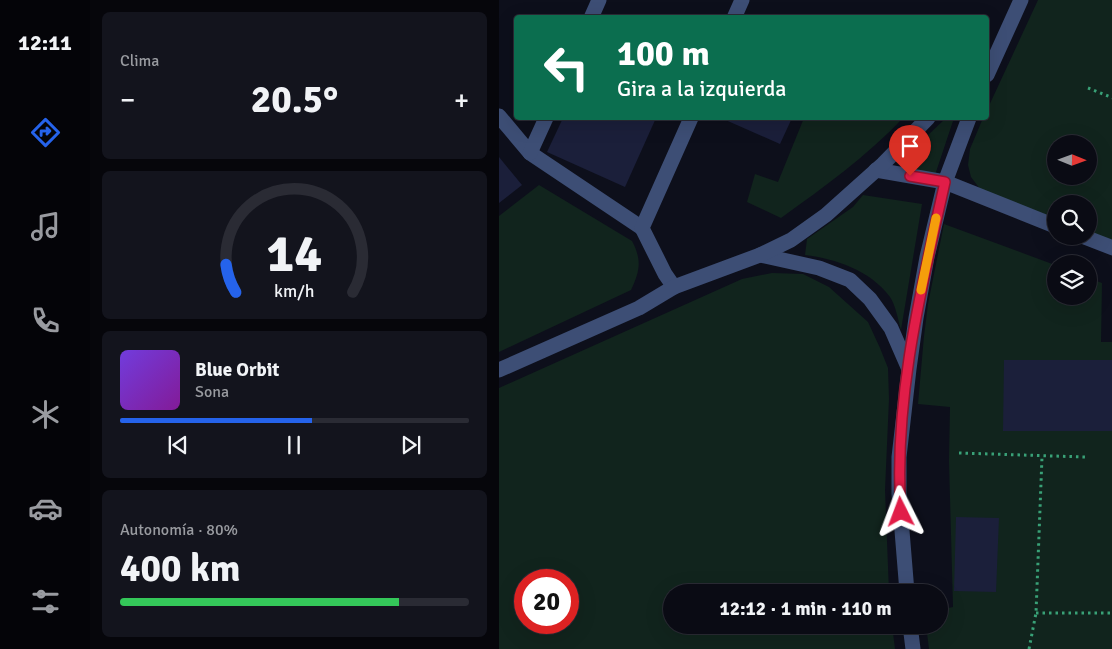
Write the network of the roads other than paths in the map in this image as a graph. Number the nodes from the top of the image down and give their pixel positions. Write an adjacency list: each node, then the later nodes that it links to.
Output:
1 (599, 0): 4 (lane)
2 (742, 0): 5 (lane)
3 (1021, 0): 6 (lane)
4 (592, 15)
5 (736, 15)
6 (1001, 42): 7 (lane); 8 (lane)
7 (989, 55)
8 (989, 70)
9 (499, 116): 14 (lane)
10 (545, 120): 14 (lane)
11 (690, 120): 18 (lane)
12 (927, 120): 15 (lane)
13 (968, 120): 16 (lane)
14 (530, 153): 18 (lane)
15 (876, 170): 16 (lane); 21 (lane)
16 (945, 182): 17 (lane); 23 (lane)
17 (1047, 223)
18 (642, 228): 22 (lane)
19 (1097, 242): 20 (lane)
20 (1112, 248)
21 (760, 255): 22 (lane); 23 (lane)
22 (674, 287): 24 (lane)
23 (909, 369): 25 (lane)
24 (499, 370)
25 (906, 584)
26 (911, 634): 27 (lane)
27 (913, 649)

